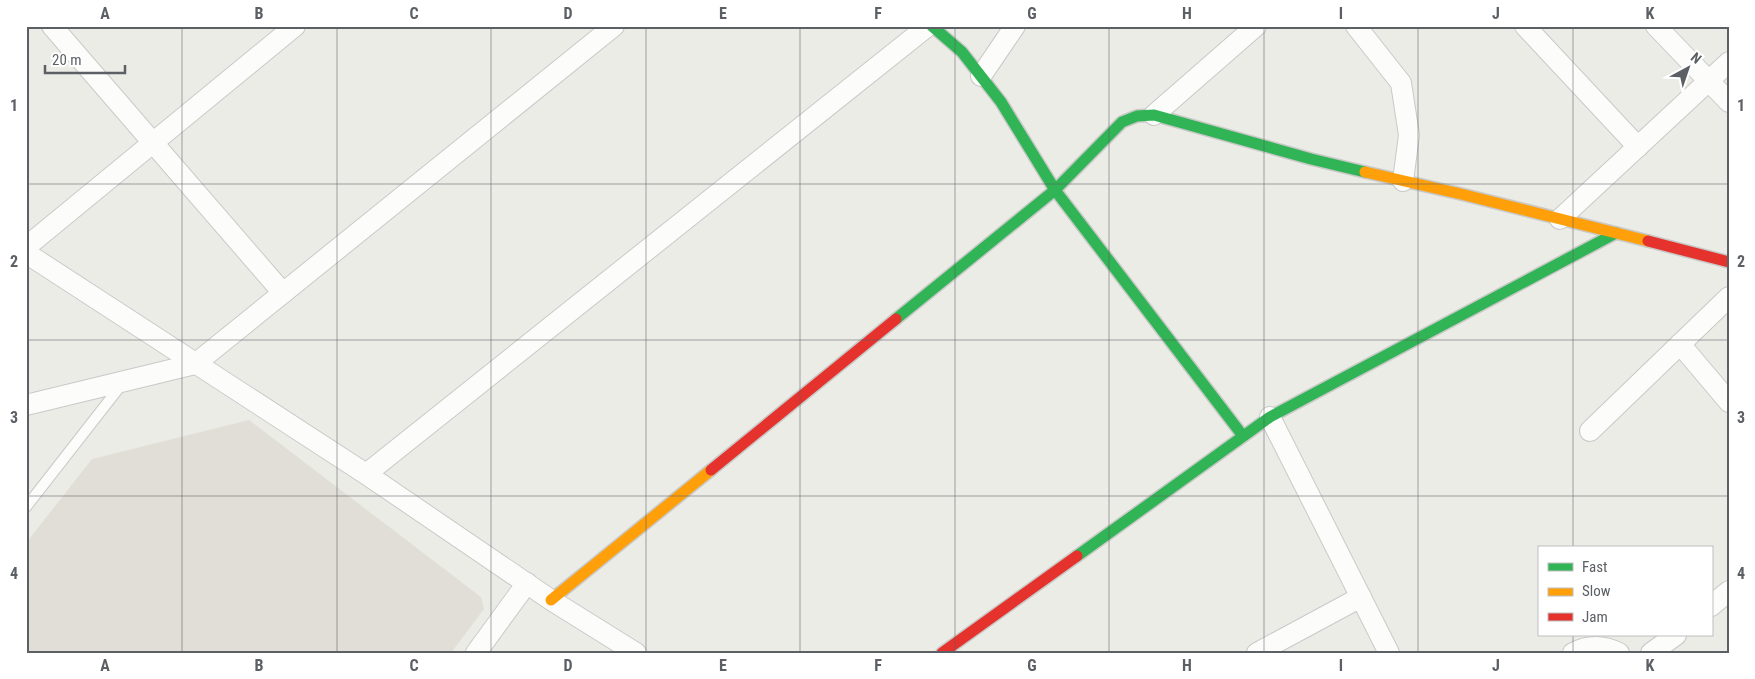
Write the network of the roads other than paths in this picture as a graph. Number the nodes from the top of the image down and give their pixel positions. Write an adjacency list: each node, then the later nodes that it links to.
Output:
1 (52, 26): 15 (street)
2 (295, 26): 15 (street)
3 (614, 26): 24 (street)
4 (930, 26): 11 (street); 34 (street)
5 (1015, 26): 11 (street)
6 (1256, 26): 14 (street)
7 (1356, 26): 17 (street)
8 (1525, 26): 16 (street)
9 (1656, 26): 12 (street)
10 (1729, 62): 12 (street)
11 (981, 76): 18 (street)
12 (1709, 80): 13 (street); 16 (street)
13 (1729, 102)
14 (1154, 115): 17 (street); 18 (street)
15 (153, 143): 21 (street); 24 (street)
16 (1638, 147): 19 (street)
17 (1403, 181): 19 (street)
18 (1055, 190): 33 (street); 39 (street)
19 (1560, 219): 20 (street)
20 (1616, 232): 23 (street); 31 (street)
21 (26, 247)
22 (26, 253): 27 (street)
23 (1729, 262)
24 (283, 293): 27 (street)
25 (1729, 297): 26 (street)
26 (1680, 344): 29 (street); 32 (street)
27 (195, 364): 28 (street); 34 (street)
28 (124, 382): 30 (street); 35 (lane)
29 (1729, 402)
30 (26, 406)
31 (1270, 417): 33 (street); 38 (street)
32 (1590, 431)
33 (1243, 436): 44 (street)
34 (366, 474): 36 (street)
35 (26, 507)
36 (527, 583): 39 (street); 43 (street)
37 (1729, 590): 40 (street)
38 (1361, 597): 45 (street); 46 (street)
39 (551, 600): 42 (street)
40 (1712, 605)
41 (1675, 636): 49 (street)
42 (633, 652)
43 (476, 653)
44 (942, 653)
45 (1257, 653)
46 (1390, 653)
47 (1573, 653): 48 (street)
48 (1619, 653)
49 (1651, 653)

